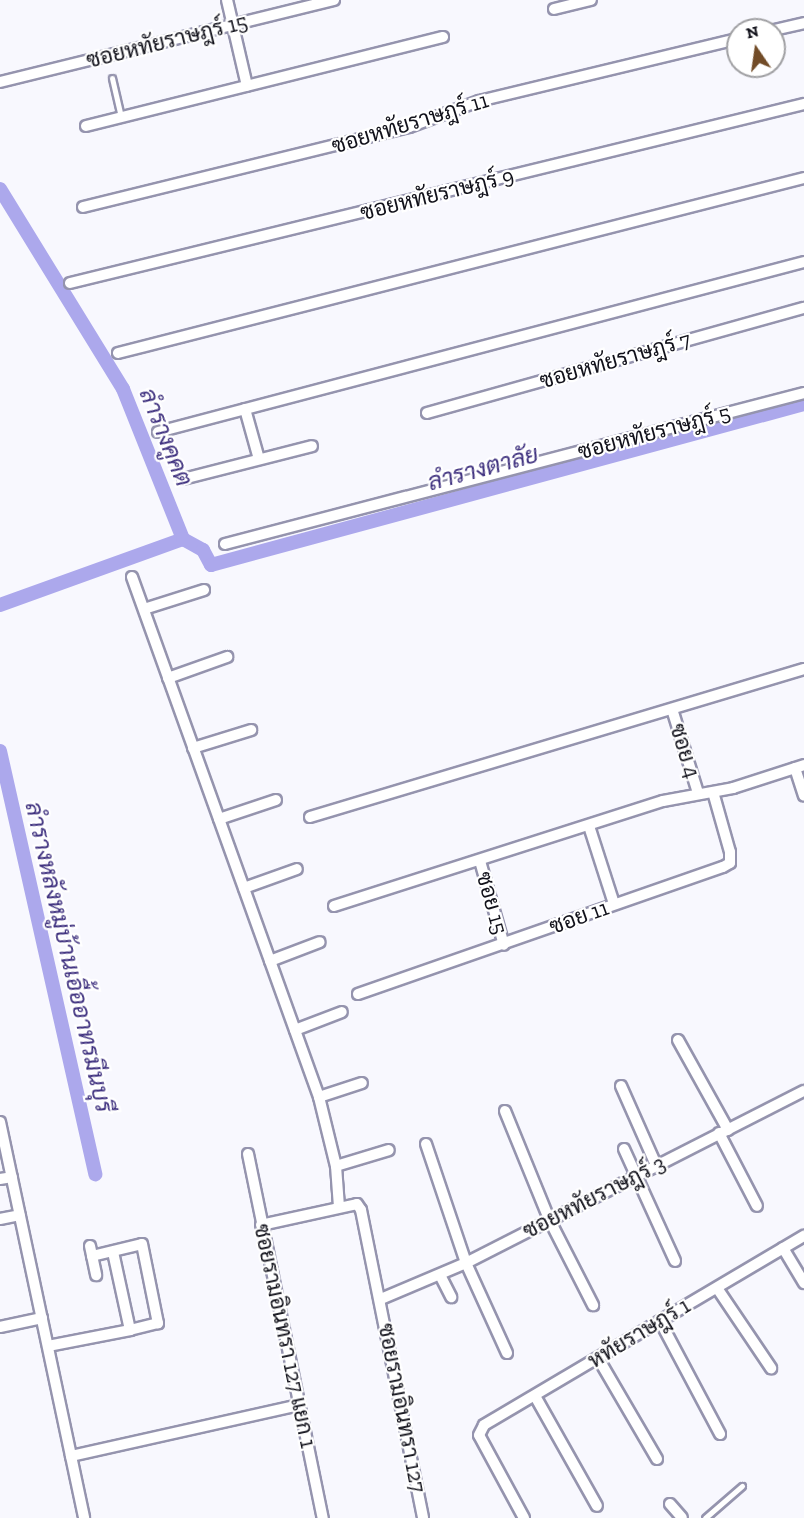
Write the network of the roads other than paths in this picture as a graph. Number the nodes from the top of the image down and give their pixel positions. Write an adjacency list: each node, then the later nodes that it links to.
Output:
1 (227, 0): 6 (street)
2 (334, 0): 6 (street, ซอยหทัยราษฎร์ 15)
3 (591, 0): 4 (street)
4 (554, 9)
5 (804, 23): 7 (street)
6 (234, 24): 11 (street, ซอยหทัยราษฎร์ 15); 12 (street)
7 (786, 27)
8 (443, 37): 12 (street)
9 (726, 42): 17 (street, ซอยหทัยราษฎร์ 11)
10 (112, 78): 14 (lane)
11 (0, 82)
12 (248, 87): 14 (street)
13 (804, 104): 19 (street, ซอยหทัยราษฎร์ 9)
14 (121, 117): 15 (street)
15 (86, 126)
16 (804, 178): 21 (street)
17 (82, 207)
18 (804, 262): 23 (street)
19 (70, 284)
20 (804, 308): 24 (street, ซอยหทัยราษฎร์ 7)
21 (118, 353)
22 (804, 393): 29 (street, ซอยหทัยราษฎร์ 5)
23 (245, 409): 25 (street); 27 (street)
24 (427, 413)
25 (158, 432)
26 (312, 446): 27 (street)
27 (259, 459): 28 (street)
28 (183, 479)
29 (225, 544)
30 (132, 577): 32 (street)
31 (204, 590): 32 (street)
32 (144, 609): 35 (street)
33 (227, 657): 35 (street)
34 (804, 669): 36 (street)
35 (168, 678): 38 (street)
36 (672, 709): 41 (street, ซอย 4); 44 (street)
37 (251, 730): 38 (street)
38 (193, 748): 45 (street)
39 (800, 766): 40 (street); 42 (street)
40 (713, 792): 41 (street); 50 (street, ซอย 11)
41 (698, 793): 46 (street)
42 (804, 796)
43 (276, 800): 45 (street)
44 (310, 817)
45 (219, 819): 49 (street)
46 (589, 826): 47 (street); 50 (street)
47 (480, 861): 51 (street); 53 (street, ซอย 15)
48 (297, 869): 49 (street)
49 (244, 888): 54 (street)
50 (614, 904): 53 (street, ซอย 11)
51 (334, 906)
52 (321, 942): 54 (street)
53 (504, 945): 55 (street, ซอย 11)
54 (270, 961): 57 (street)
55 (358, 994)
56 (342, 1012): 57 (street)
57 (295, 1030): 62 (street)
58 (678, 1040): 65 (street)
59 (362, 1083): 62 (street)
60 (621, 1086): 70 (street)
61 (803, 1093): 65 (street, ซอยหทัยราษฎร์ 3)
62 (319, 1097): 71 (street)
63 (505, 1111): 78 (street)
64 (0, 1122): 73 (street)
65 (723, 1132): 70 (street, ซอยหทัยราษฎร์ 3); 75 (street)
66 (426, 1144): 85 (street)
67 (624, 1149): 72 (street)
68 (389, 1150): 71 (street)
69 (248, 1154): 80 (street, ซอยรามอินทรา 127 แยก 1)
70 (656, 1165): 72 (street, ซอยหทัยราษฎร์ 3)
71 (336, 1166): 76 (street)
72 (634, 1176): 78 (street, ซอยหทัยราษฎร์ 3); 84 (street)
73 (12, 1177): 74 (street); 77 (street)
74 (0, 1179)
75 (757, 1206)
76 (339, 1207): 80 (street); 91 (street, ซอยรามอินทรา 127)
77 (20, 1215): 79 (street); 93 (street)
78 (549, 1219): 85 (street, ซอยหทัยราษฎร์ 3); 92 (street)
79 (0, 1220)
80 (261, 1225): 102 (street, ซอยรามอินทรา 127 แยก 1)
81 (804, 1236): 82 (street, หทัยราษฎร์ 1)
82 (783, 1248): 88 (street); 89 (street, หทัยราษฎร์ 1)
83 (113, 1252): 86 (street); 96 (street); 96 (street)
84 (675, 1262)
85 (465, 1263): 87 (street, ซอยหทัยราษฎร์ 3); 98 (street)
86 (96, 1275)
87 (440, 1275): 90 (street); 91 (street, ซอยหทัยราษฎร์ 3)
88 (804, 1283)
89 (717, 1288): 94 (street, หทัยราษฎร์ 1); 100 (street)
90 (452, 1297)
91 (381, 1299): 111 (street, ซอยรามอินทรา 127)
92 (593, 1305)
93 (42, 1318): 95 (street); 97 (street)
94 (660, 1322): 99 (street, หทัยราษฎร์ 1); 103 (street)
95 (0, 1327)
96 (130, 1330): 97 (street)
97 (48, 1346): 104 (street)
98 (507, 1353)
99 (598, 1358): 101 (street, หทัยราษฎร์ 1); 105 (street)
100 (771, 1368)
101 (535, 1396): 108 (street); 112 (street, หทัยราษฎร์ 1)
102 (299, 1405): 104 (street); 110 (street, ซอยรามอินทรา 127 แยก 1)
103 (720, 1434)
104 (71, 1456): 109 (street)
105 (657, 1459)
106 (742, 1486): 114 (lane)
107 (670, 1504): 113 (street)
108 (597, 1506)
109 (82, 1518)
110 (323, 1518)
111 (423, 1518)
112 (524, 1518)
113 (682, 1518)
114 (705, 1518)

